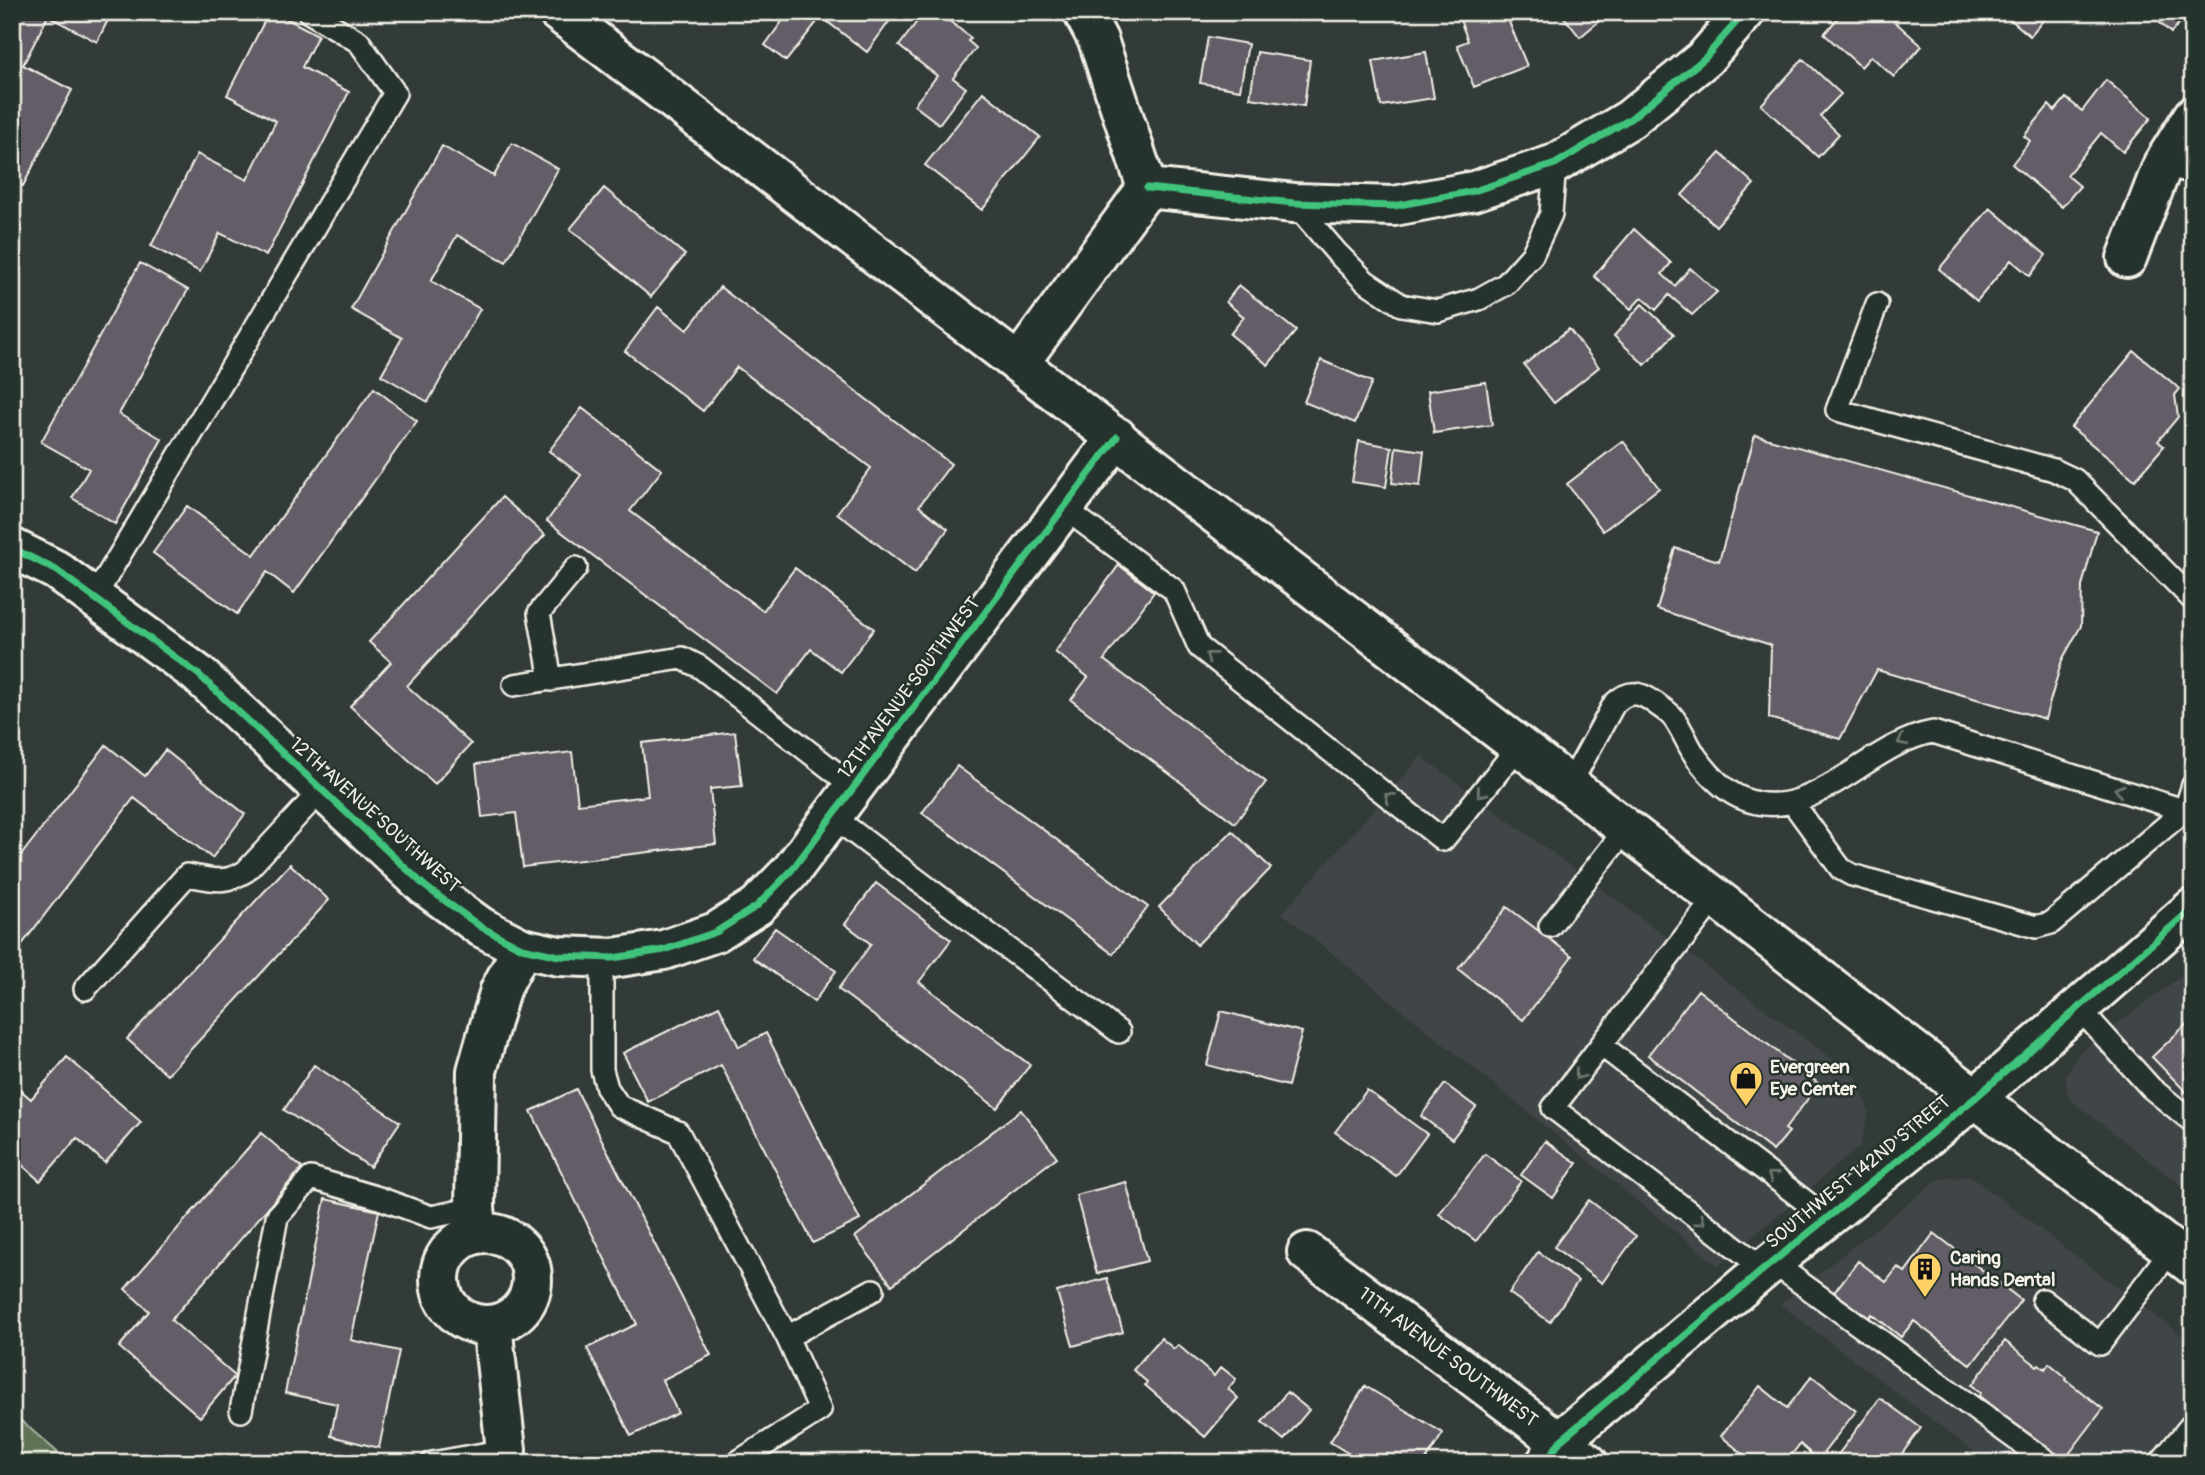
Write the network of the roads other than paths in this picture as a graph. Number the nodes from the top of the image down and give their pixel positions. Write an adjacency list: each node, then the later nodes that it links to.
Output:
1 (309, 12): 17 (lane)
2 (558, 12): 12 (street)
3 (1083, 12): 8 (street)
4 (1745, 12): 6 (street)
5 (2193, 116): 7 (street)
6 (1555, 164): 9 (street); 9 (lane)
7 (2178, 169): 10 (street)
8 (1147, 188): 9 (street); 12 (street)
9 (1293, 203)
10 (2127, 258)
11 (1877, 304): 18 (lane)
12 (1018, 363): 13 (street)
13 (1117, 438): 14 (street, 12TH AVENUE SOUTHWEST); 21 (street)
14 (1065, 508): 21 (lane, one-way to 14); 25 (street, 12TH AVENUE SOUTHWEST)
15 (12, 548): 17 (street, 12TH AVENUE SOUTHWEST)
16 (576, 568): 19 (lane)
17 (94, 598): 24 (street, 12TH AVENUE SOUTHWEST)
18 (2193, 600)
19 (551, 680): 20 (lane); 25 (lane)
20 (514, 685)
21 (1519, 746): 23 (street)
22 (2193, 785): 27 (lane)
23 (1569, 786): 26 (lane); 28 (street)
24 (322, 789): 32 (street, 12TH AVENUE SOUTHWEST); 34 (lane)
25 (843, 802): 33 (street, 12TH AVENUE SOUTHWEST); 36 (lane)
26 (1793, 803): 27 (lane, one-way to 26); 27 (lane)
27 (2189, 811)
28 (1626, 830): 29 (street); 31 (lane)
29 (1715, 898): 37 (lane); 38 (street)
30 (2193, 908): 35 (street, SOUTHWEST 142ND STREET)
31 (1550, 926)
32 (522, 948): 33 (street, 12TH AVENUE SOUTHWEST); 41 (street)
33 (602, 958): 48 (lane)
34 (85, 989)
35 (2079, 1007): 38 (street, SOUTHWEST 142ND STREET); 39 (lane)
36 (1119, 1032)
37 (1601, 1045): 40 (lane, one-way to 37); 44 (lane, one-way to 44)
38 (1975, 1098): 40 (street, SOUTHWEST 142ND STREET); 43 (street)
39 (2193, 1122)
40 (1827, 1218): 44 (street, SOUTHWEST 142ND STREET)
41 (477, 1220): 47 (street); 47 (street); 49 (lane)
42 (1307, 1252): 52 (street, 11TH AVENUE SOUTHWEST)
43 (2182, 1258): 46 (lane)
44 (1768, 1265): 52 (street, SOUTHWEST 142ND STREET); 55 (lane)
45 (873, 1290): 48 (lane)
46 (2043, 1300)
47 (492, 1325): 51 (street)
48 (787, 1337): 54 (lane)
49 (241, 1411)
50 (2193, 1423): 56 (lane)
51 (506, 1450): 53 (lane)
52 (1565, 1456)
53 (432, 1463)
54 (736, 1463)
55 (2049, 1463)
56 (2160, 1463)

